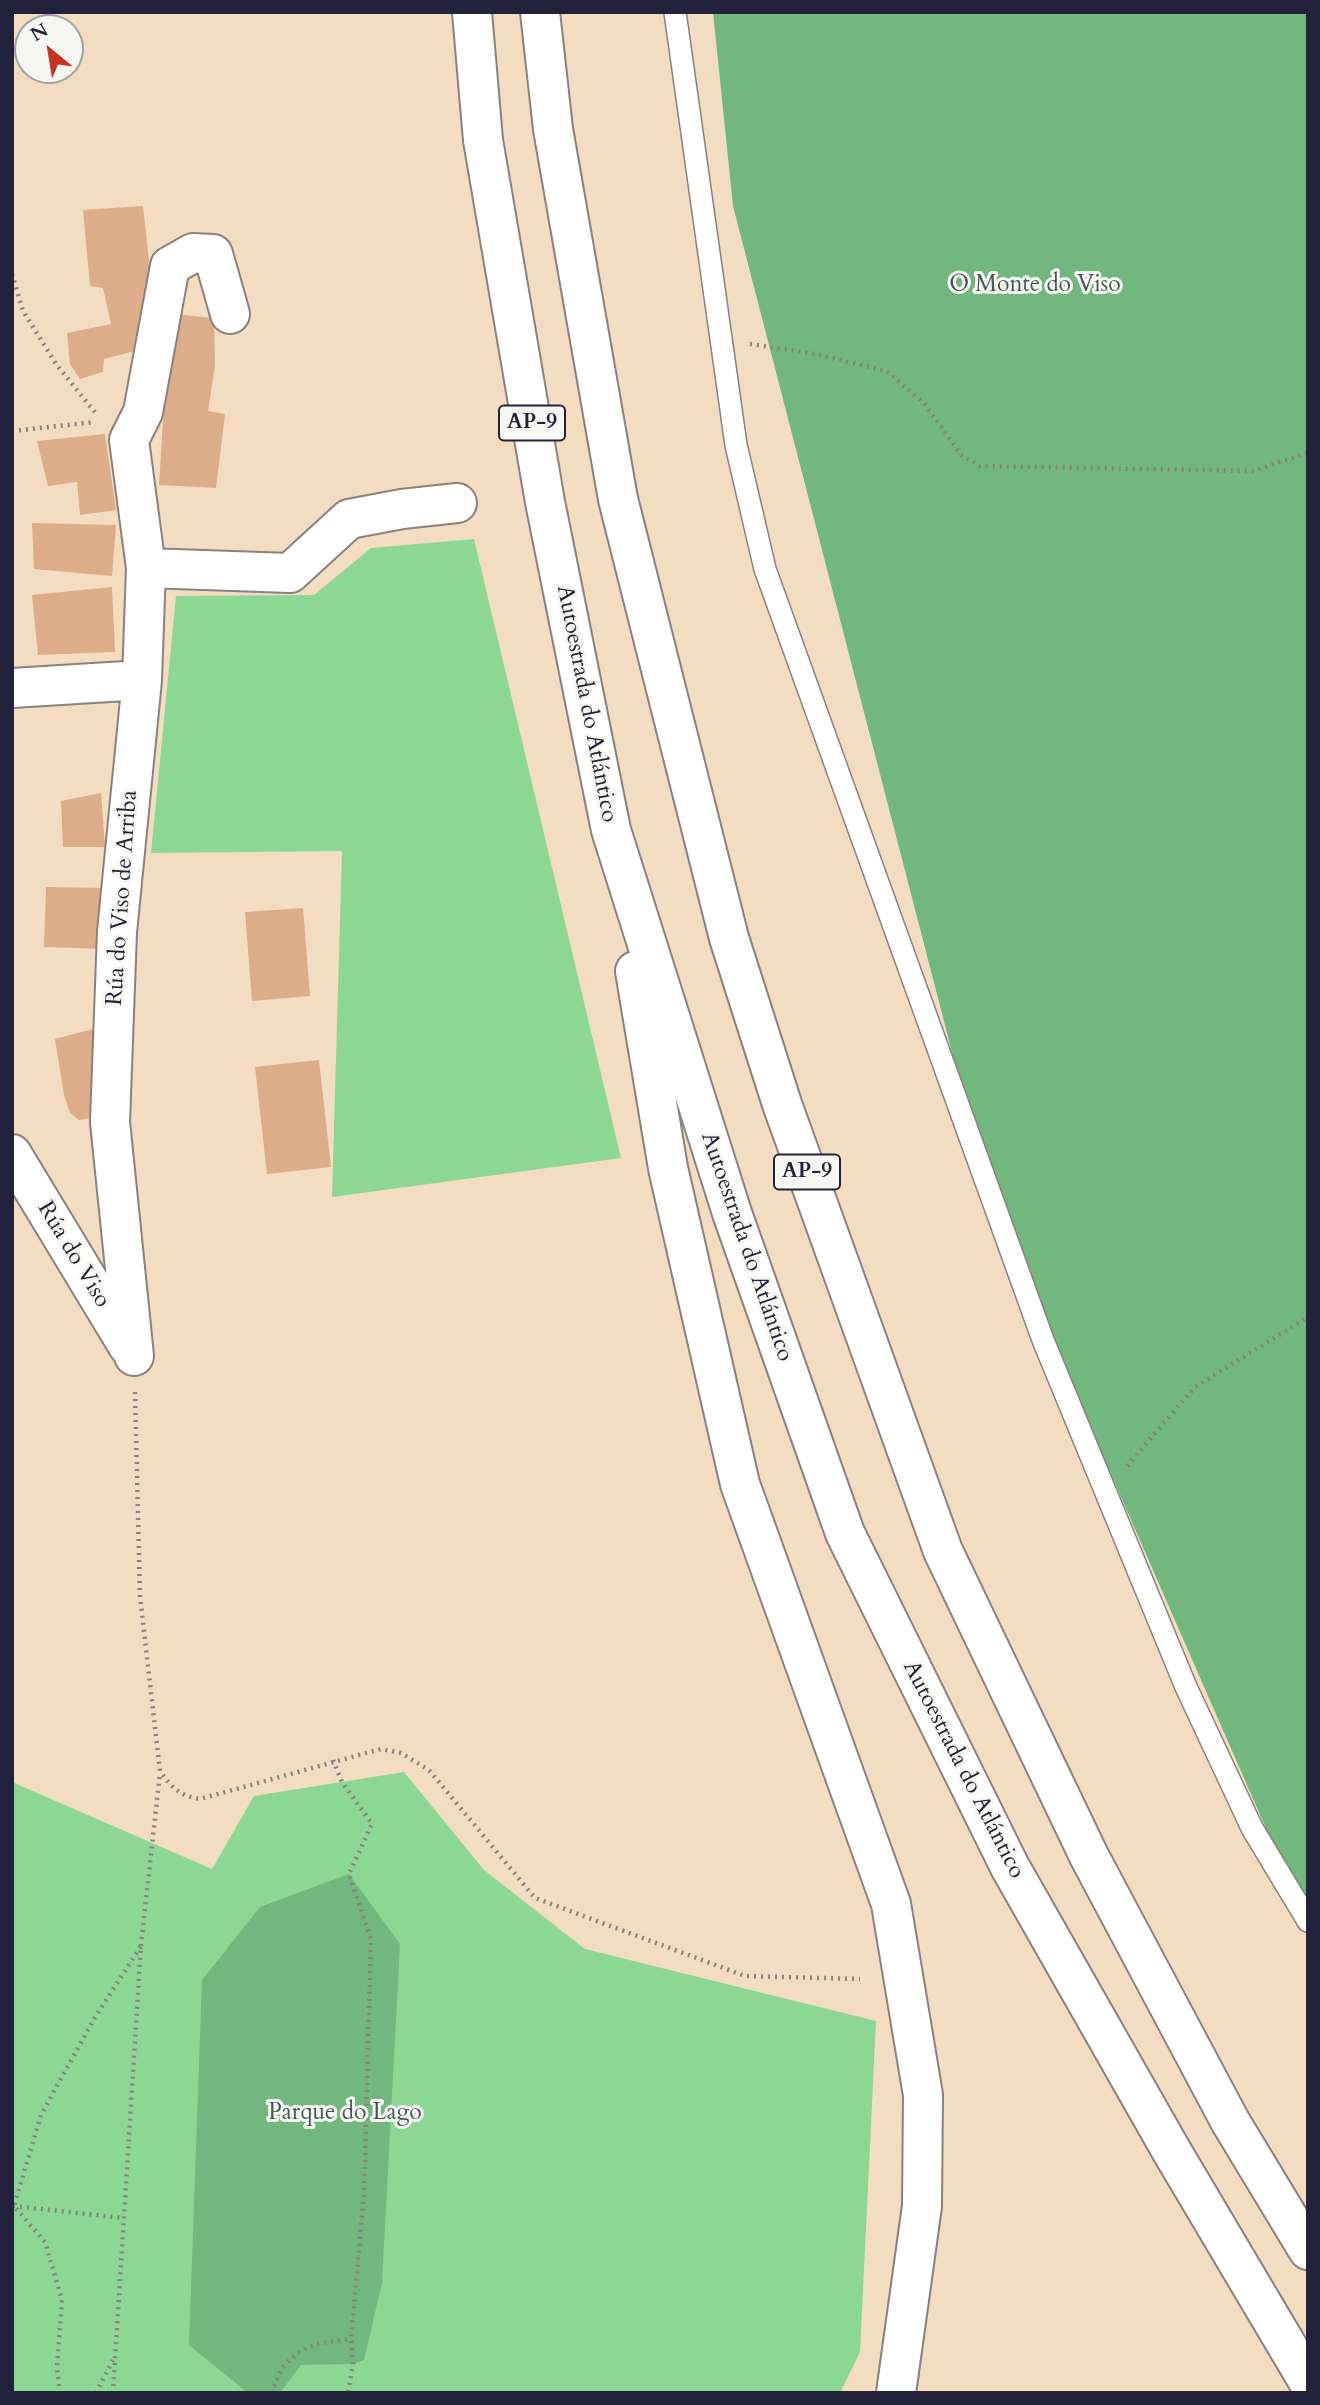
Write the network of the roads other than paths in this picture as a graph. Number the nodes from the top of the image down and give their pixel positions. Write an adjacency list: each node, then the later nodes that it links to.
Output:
1 (472, 12): 9 (main road, Autoestrada do Atlántico / AP-9)
2 (540, 12): 13 (main road, AP-9)
3 (675, 12): 12 (lane)
4 (230, 314): 6 (main road, Rúa do Viso de Arriba)
5 (457, 503): 6 (main road)
6 (146, 568): 7 (main road, Rúa do Viso de Arriba)
7 (142, 680): 8 (main road); 11 (main road, Rúa do Viso de Arriba)
8 (12, 688)
9 (611, 830): 14 (main road); 15 (main road, Autoestrada do Atlántico / AP-9)
10 (12, 1154): 11 (main road, Rúa do Viso)
11 (134, 1356)
12 (1308, 1921)
13 (1308, 2250)
14 (907, 2323): 16 (main road); 17 (main road)
15 (1308, 2381)
16 (874, 2393)
17 (896, 2393)

